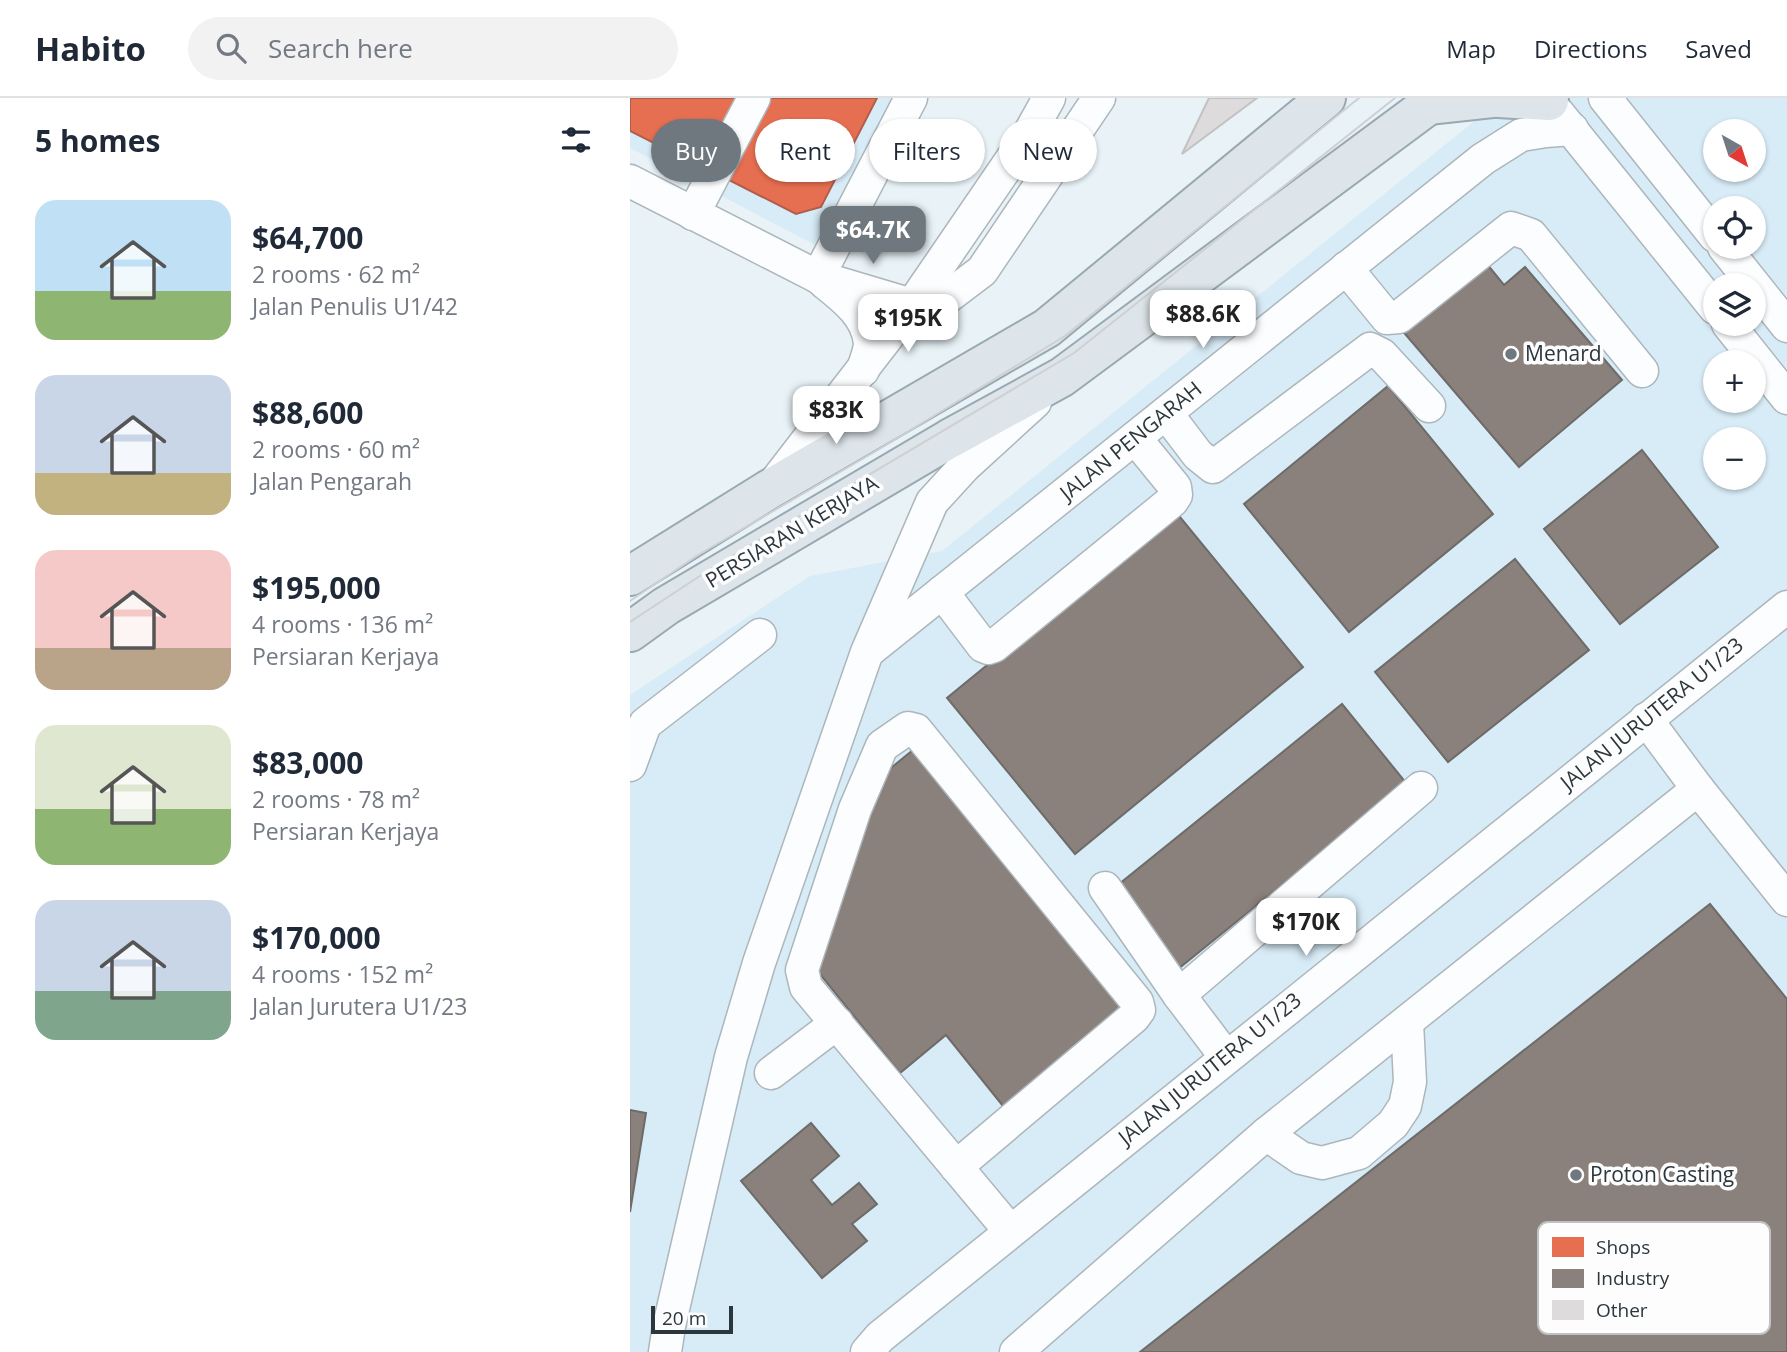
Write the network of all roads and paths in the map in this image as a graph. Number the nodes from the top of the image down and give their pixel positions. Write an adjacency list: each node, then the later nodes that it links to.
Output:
1 (754, 98): 12 (street)
2 (911, 98): 16 (street)
3 (1049, 98): 18 (street)
4 (1100, 98): 18 (street)
5 (1326, 98): 28 (main road)
6 (1493, 98): 9 (main road)
7 (1499, 98): 10 (main road)
8 (1605, 98): 13 (street)
9 (1433, 102): 23 (main road, PERSIARAN KERJAYA)
10 (1556, 109): 15 (street, JALAN PENGARAH); 17 (street)
11 (630, 181): 12 (street)
12 (693, 214): 16 (street)
13 (1703, 221)
14 (1734, 259): 19 (street)
15 (1346, 268): 22 (street); 26 (street, JALAN PENGARAH)
16 (818, 277): 18 (street); 21 (street)
17 (1703, 293)
18 (912, 305): 21 (street)
19 (1787, 326)
20 (1738, 336): 24 (street)
21 (863, 370): 28 (street)
22 (1642, 371)
23 (1062, 377): 32 (main road, PERSIARAN KERJAYA); 34 (street)
24 (1787, 398)
25 (1429, 406): 26 (street)
26 (1166, 413): 27 (street, JALAN PENGARAH)
27 (1135, 438): 30 (street, JALAN PENGARAH); 30 (street)
28 (768, 490): 29 (main road)
29 (630, 576)
30 (942, 592): 34 (street, JALAN PENGARAH)
31 (1787, 607): 35 (street, JALAN JURUTERA U1/23)
32 (630, 632)
33 (760, 635): 36 (street)
34 (867, 652): 49 (street)
35 (1646, 719): 38 (street); 44 (street, JALAN JURUTERA U1/23)
36 (630, 765)
37 (1421, 788): 41 (street)
38 (1698, 789): 40 (street); 42 (street)
39 (1105, 888): 41 (street)
40 (1787, 900)
41 (1179, 995): 44 (street)
42 (1407, 1022): 46 (street); 46 (street)
43 (837, 1023): 45 (street); 47 (street); 47 (street)
44 (1226, 1057): 48 (street, JALAN JURUTERA U1/23)
45 (771, 1073)
46 (1266, 1134): 51 (street)
47 (956, 1167): 48 (street)
48 (1010, 1231): 50 (street, JALAN JURUTERA U1/23)
49 (666, 1352)
50 (867, 1352)
51 (1016, 1352)

